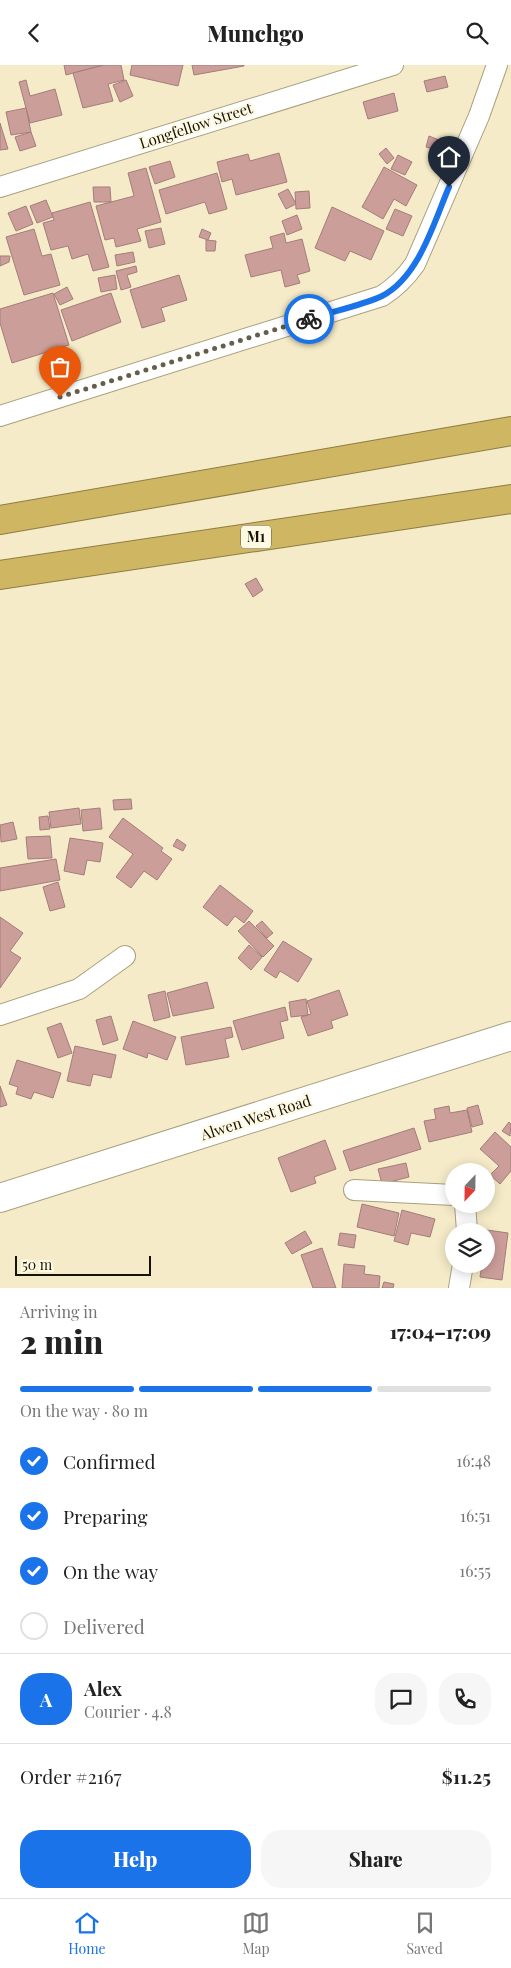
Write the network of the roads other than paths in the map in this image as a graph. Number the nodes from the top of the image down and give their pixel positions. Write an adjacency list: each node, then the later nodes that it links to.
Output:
1 (393, 65): 3 (street, Longfellow Street)
2 (497, 65): 4 (street)
3 (0, 187)
4 (0, 416)
5 (511, 431): 7 (highway)
6 (511, 499): 8 (highway, M1)
7 (0, 520)
8 (0, 575)
9 (125, 956): 10 (street)
10 (0, 1015)
11 (511, 1036): 14 (street, Alwen West Road)
12 (354, 1190): 13 (street)
13 (445, 1195)
14 (0, 1198)
15 (462, 1273): 16 (street)
16 (459, 1288)

